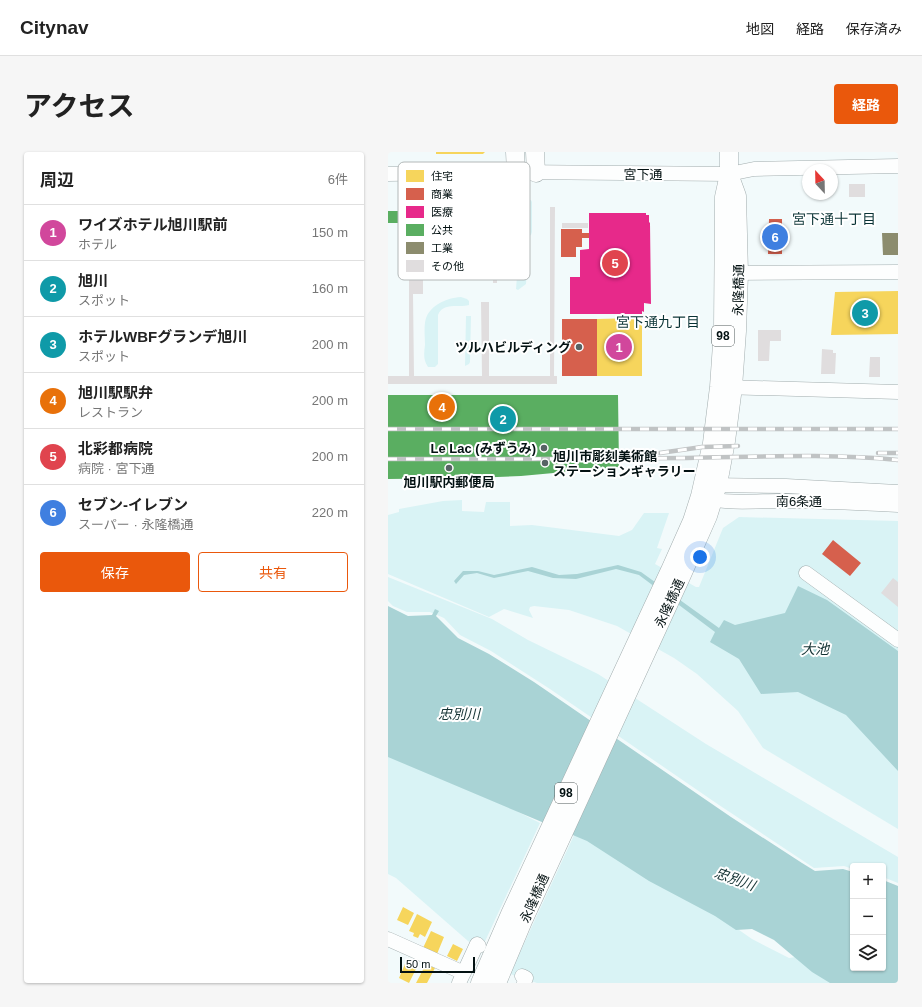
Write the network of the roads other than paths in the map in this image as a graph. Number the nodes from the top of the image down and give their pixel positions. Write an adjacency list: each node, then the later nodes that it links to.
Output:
1 (536, 152): 5 (main road)
2 (730, 152): 8 (main road, 永隆橋通 / 98)
3 (898, 166): 8 (street, 宮下通)
4 (530, 173): 5 (street, 宮下通)
5 (536, 173): 8 (street, 宮下通)
6 (388, 174): 7 (street, 宮下通)
7 (398, 174)
8 (729, 174): 10 (main road, 永隆橋通 / 98)
9 (898, 272): 10 (street)
10 (731, 273): 11 (main road, 永隆橋通 / 98)
11 (726, 387): 12 (street); 13 (main road, 永隆橋通 / 98)
12 (898, 392)
13 (708, 491): 14 (street, 南6条通); 15 (street, 南6条通); 18 (main road, 永隆橋通 / 98)
14 (898, 492)
15 (898, 505)
16 (806, 574): 17 (street)
17 (898, 640)
18 (517, 918): 22 (main road, 永隆橋通 / 98); 23 (main road, 永隆橋通 / 98)
19 (388, 939): 21 (street)
20 (479, 946): 21 (street)
21 (462, 978)
22 (480, 983)
23 (497, 983)

